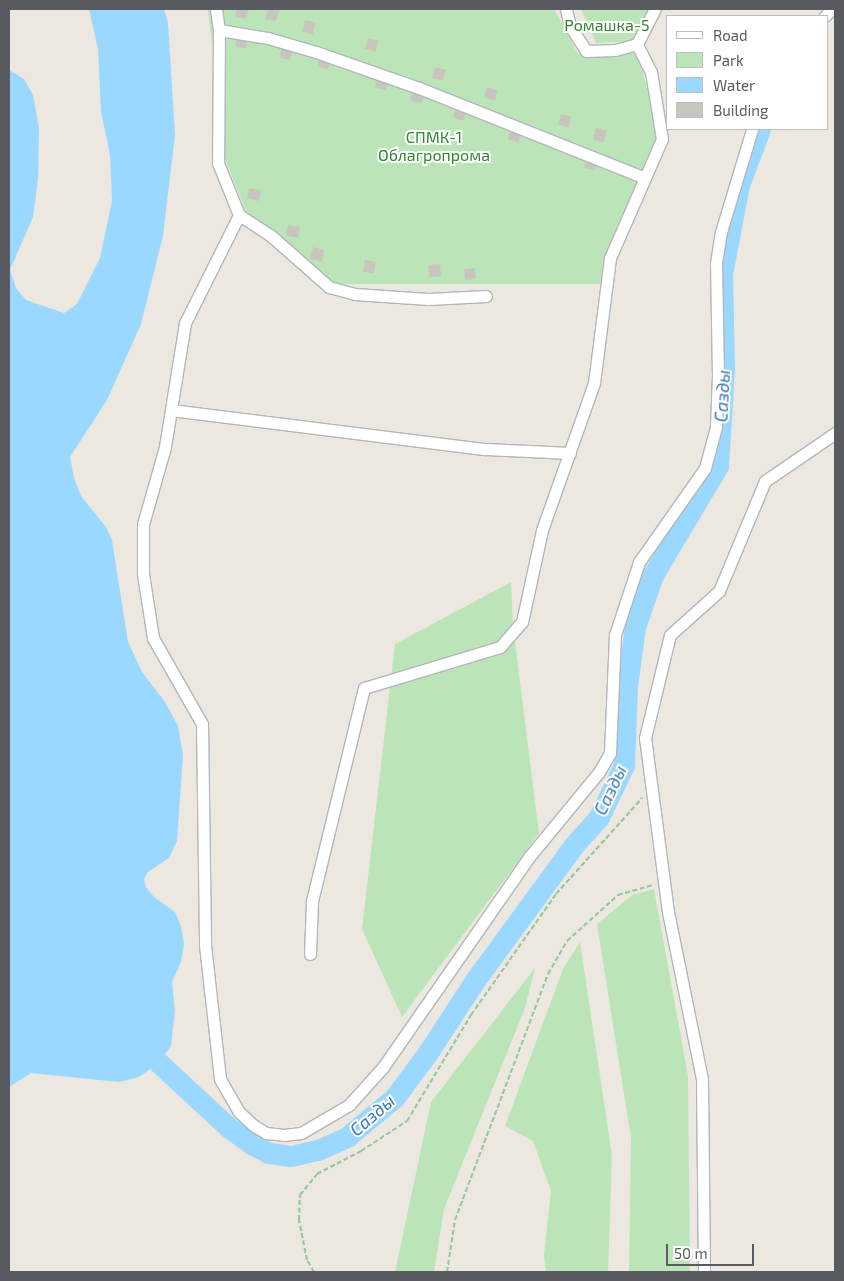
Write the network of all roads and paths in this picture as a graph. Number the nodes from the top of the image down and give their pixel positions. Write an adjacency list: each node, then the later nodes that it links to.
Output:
1 (216, 9): 4 (street)
2 (566, 9): 5 (street)
3 (654, 9): 5 (street)
4 (219, 30): 7 (street); 8 (street)
5 (637, 44): 7 (street)
6 (752, 130): 10 (street)
7 (645, 178): 12 (street)
8 (239, 215): 9 (street); 10 (street)
9 (486, 296)
10 (171, 410): 12 (street)
11 (835, 433): 13 (street)
12 (570, 453): 15 (street)
13 (651, 788): 14 (street); 16 (path)
14 (664, 882): 17 (path); 18 (street)
15 (310, 954)
16 (314, 1272)
17 (447, 1272)
18 (704, 1272)

